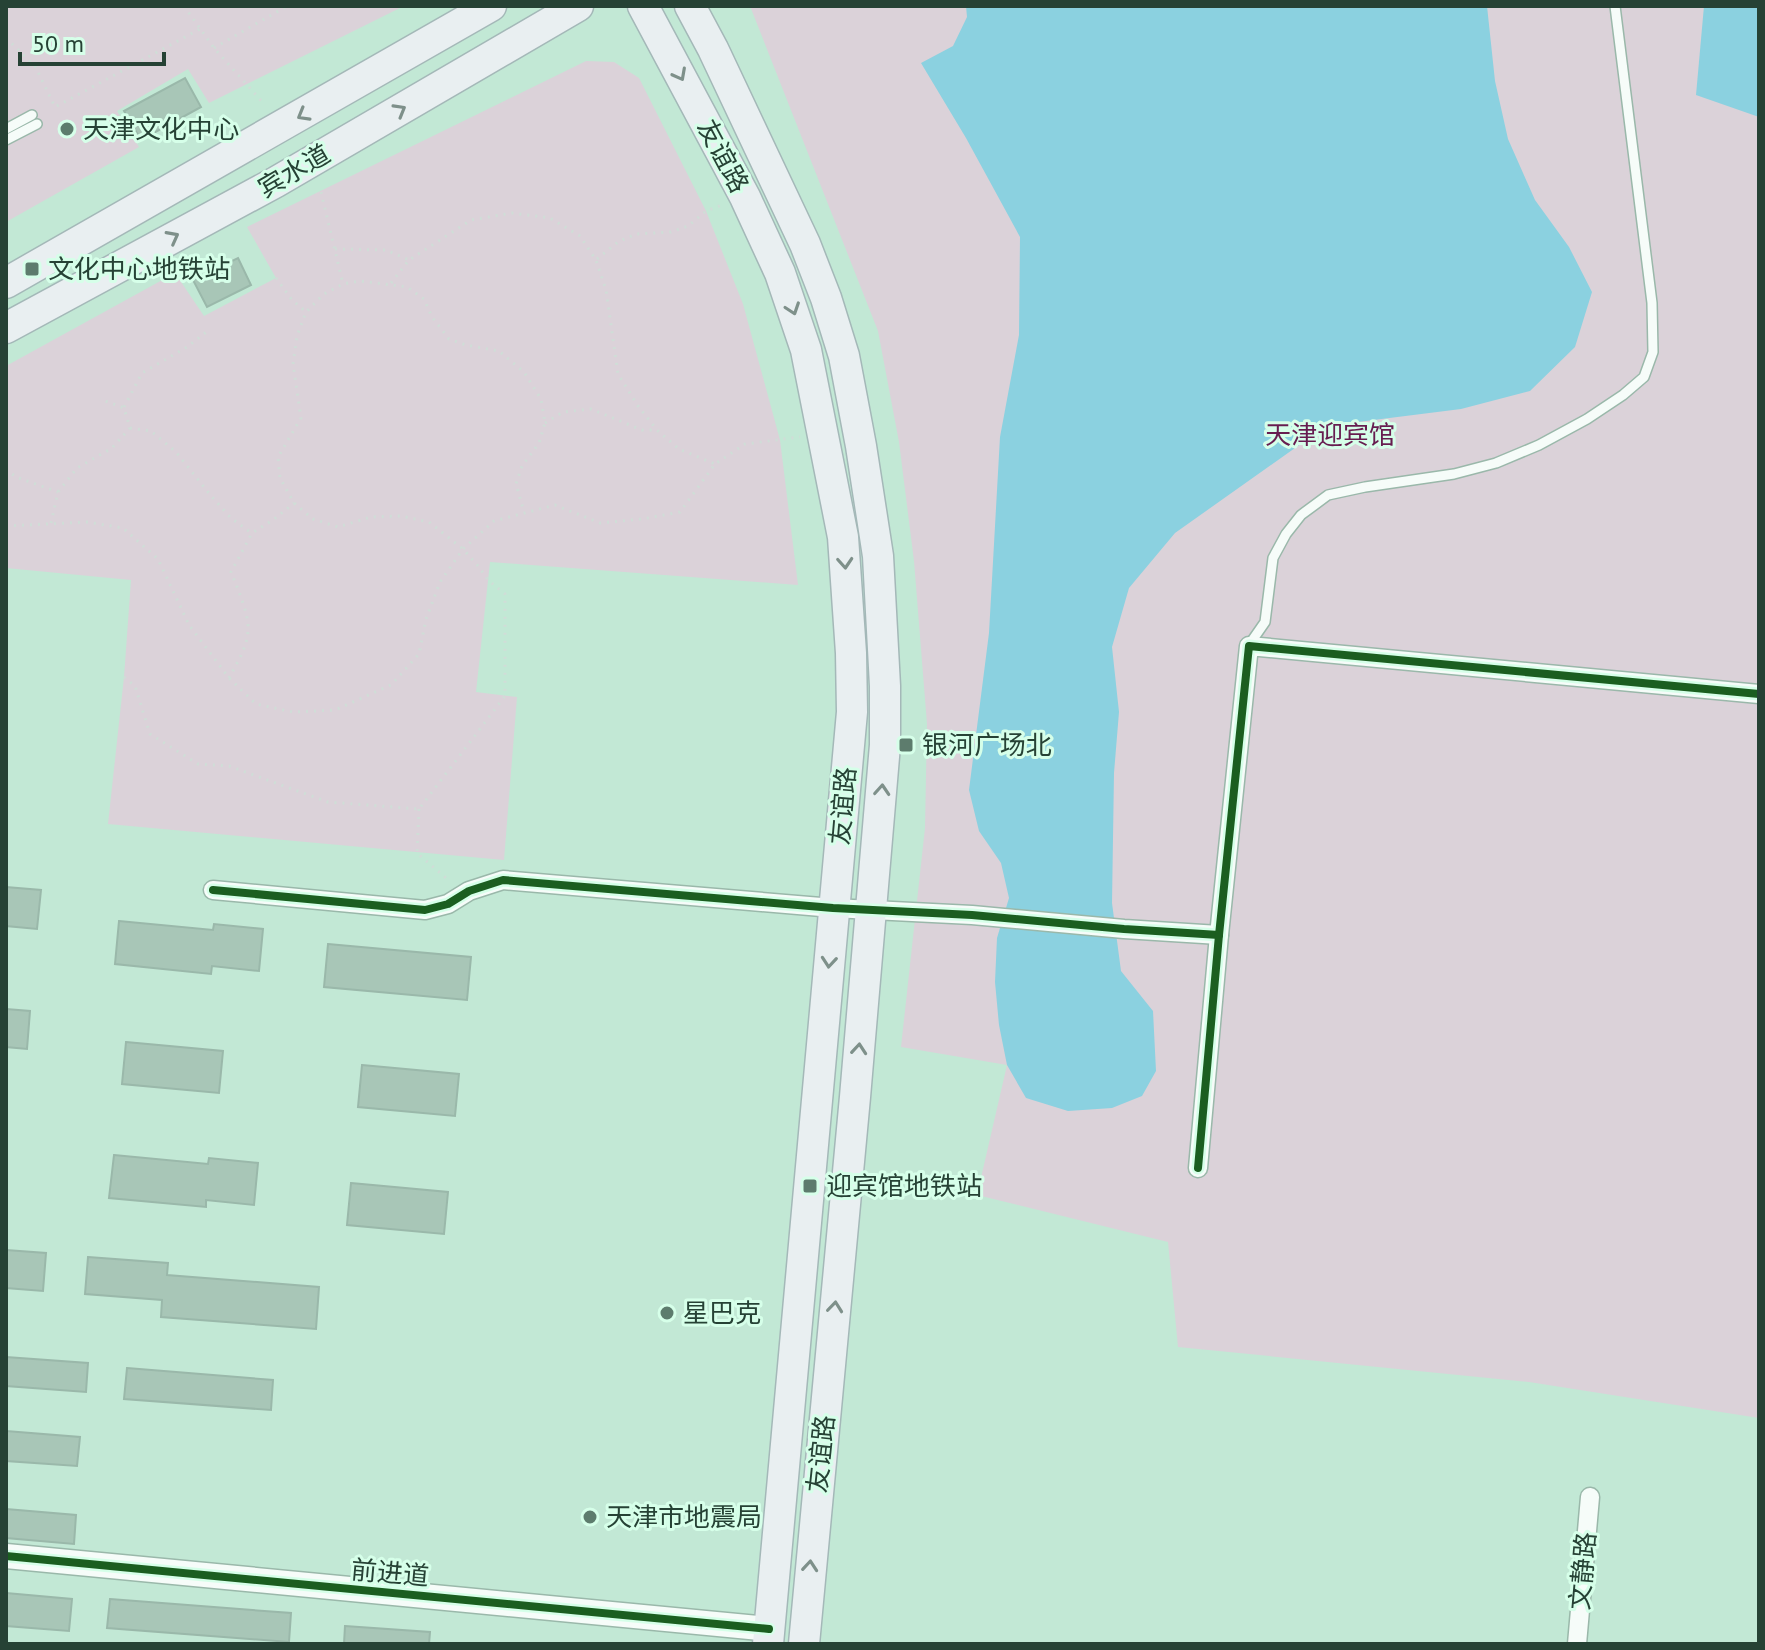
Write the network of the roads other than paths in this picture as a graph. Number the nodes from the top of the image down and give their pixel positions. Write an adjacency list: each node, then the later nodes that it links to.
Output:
1 (491, 6): 8 (main road, 宾水道, one-way to 8)
2 (578, 6): 9 (main road, 宾水道, one-way to 2)
3 (643, 6): 13 (main road, 友谊路, one-way to 13)
4 (690, 6): 14 (main road, 友谊路, one-way to 4)
5 (1615, 6): 10 (lane)
6 (6, 129): 7 (lane)
7 (6, 140)
8 (6, 283)
9 (6, 328)
10 (1249, 646): 11 (street); 15 (street)
11 (1759, 694)
12 (213, 890): 13 (street)
13 (833, 908): 14 (street); 20 (main road, 友谊路, one-way to 20)
14 (871, 911): 15 (street); 21 (main road, 友谊路, one-way to 14)
15 (1219, 935): 16 (street)
16 (1198, 1168)
17 (1590, 1497): 22 (street, 文静路)
18 (6, 1556): 20 (street, 前进道)
19 (6, 1571): 20 (street, 前进道)
20 (769, 1639)
21 (804, 1644)
22 (1577, 1644)

